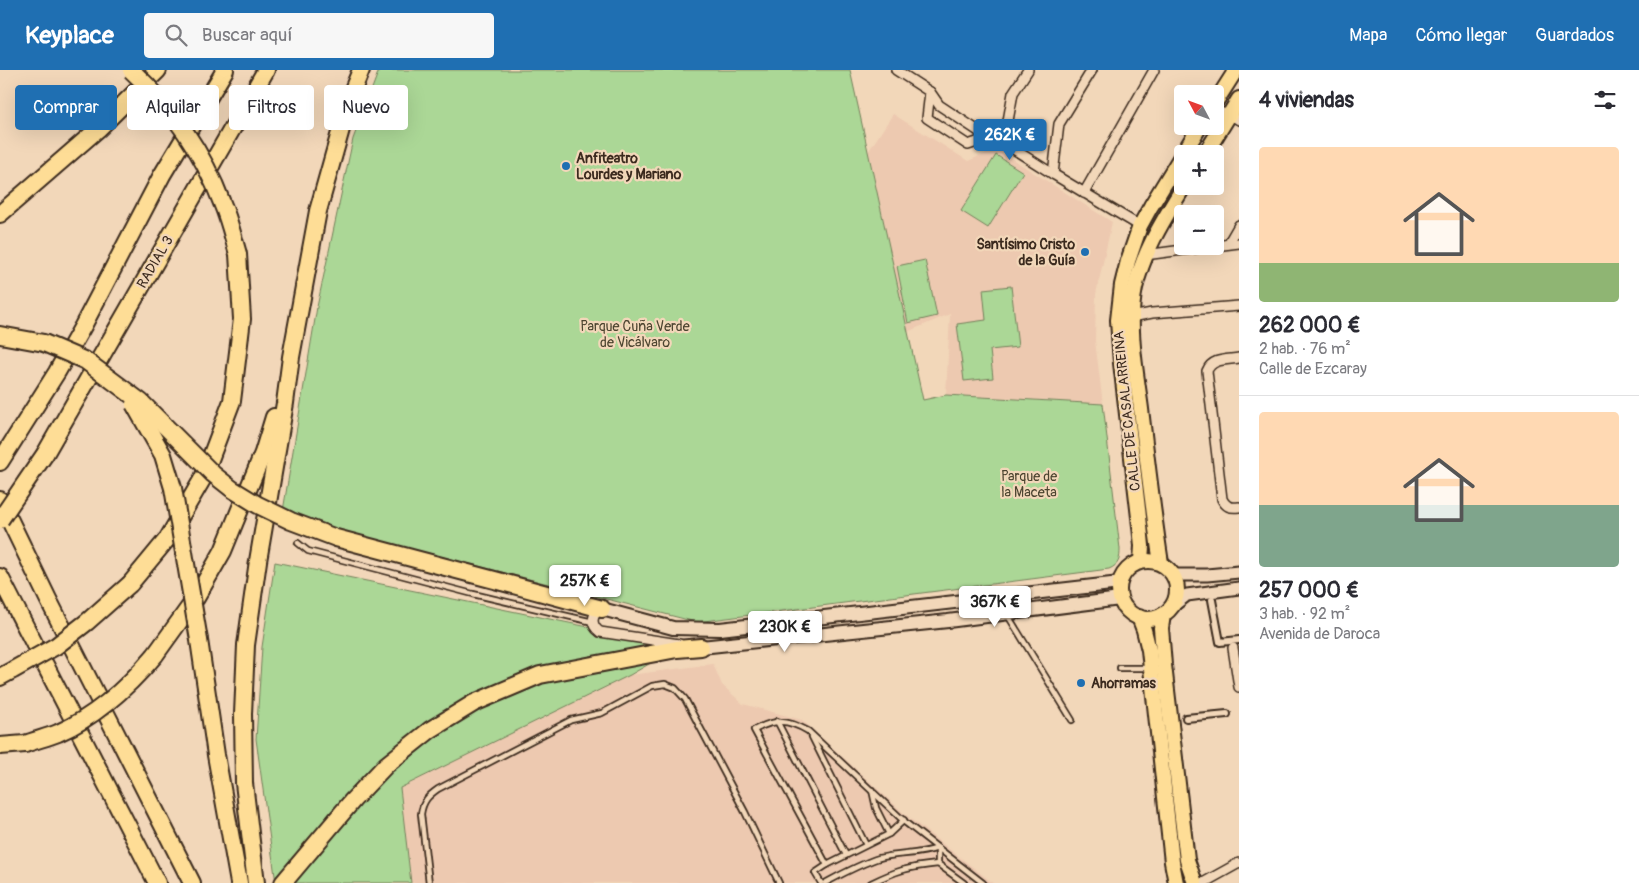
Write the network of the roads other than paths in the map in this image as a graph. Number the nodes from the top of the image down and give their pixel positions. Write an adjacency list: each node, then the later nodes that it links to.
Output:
1 (131, 70): 59 (highway, bridge)
2 (158, 70): 22 (highway)
3 (225, 70): 37 (highway)
4 (266, 70): 40 (highway, RADIAL 3, bridge)
5 (361, 70): 34 (highway)
6 (896, 70): 12 (street)
7 (1028, 70): 16 (street)
8 (1092, 70): 19 (street)
9 (1154, 70): 20 (street)
10 (1235, 70): 11 (main road)
11 (1224, 88)
12 (930, 92): 15 (street); 15 (street)
13 (1239, 100): 14 (main road)
14 (1235, 117): 17 (main road)
15 (989, 138): 16 (street)
16 (1004, 143): 19 (street)
17 (1212, 145)
18 (1174, 169): 24 (main road, CALLE DE CASALARREINA)
19 (1052, 174): 20 (street)
20 (1084, 193): 24 (street)
21 (1179, 195): 25 (main road, CALLE DE CASALARREINA)
22 (0, 214)
23 (1239, 225): 27 (street)
24 (1140, 226): 25 (main road); 32 (main road, CALLE DE CASALARREINA)
25 (1156, 233): 30 (main road, CALLE DE CASALARREINA)
26 (1239, 243): 27 (street)
27 (1228, 244): 28 (street)
28 (1224, 245)
29 (1174, 251): 30 (street)
30 (1145, 255): 32 (main road, CALLE DE CASALARREINA)
31 (1239, 306): 32 (street)
32 (1125, 319): 42 (main road, CALLE DE CASALARREINA); 43 (main road, CALLE DE CASALARREINA)
33 (0, 335): 36 (highway, bridge)
34 (291, 357): 66 (highway, bridge); 79 (highway)
35 (1239, 358): 39 (street)
36 (116, 383): 53 (highway, bridge); 78 (highway, bridge)
37 (0, 462)
38 (0, 500): 77 (highway)
39 (1239, 507)
40 (0, 520)
41 (298, 543): 53 (lane)
42 (1141, 561): 43 (main road); 47 (main road)
43 (1161, 563): 45 (main road)
44 (1239, 572): 45 (street)
45 (1174, 575): 51 (main road)
46 (0, 577): 76 (highway)
47 (1120, 583): 49 (main road); 53 (main road)
48 (1239, 588): 51 (street)
49 (1120, 599): 52 (main road); 54 (main road)
50 (1212, 600): 55 (street)
51 (1168, 610): 54 (main road); 89 (main road)
52 (1006, 613): 56 (main road); 63 (lane)
53 (597, 616): 56 (street)
54 (1139, 617): 58 (main road)
55 (1236, 644): 60 (street)
56 (701, 647): 80 (highway)
57 (1120, 668): 58 (lane)
58 (1150, 668): 88 (main road)
59 (7, 673)
60 (1239, 687)
61 (1227, 714): 62 (street)
62 (1186, 718)
63 (1072, 720)
64 (777, 721): 65 (lane); 72 (lane); 75 (lane)
65 (810, 732): 67 (lane); 70 (lane)
66 (0, 746)
67 (872, 790): 68 (lane); 69 (lane)
68 (904, 820): 69 (lane); 71 (lane)
69 (889, 834): 70 (lane)
70 (866, 845): 72 (lane)
71 (938, 848): 74 (lane); 84 (lane); 87 (lane)
72 (846, 856): 75 (lane)
73 (1239, 863): 90 (street)
74 (938, 864): 85 (lane); 86 (lane)
75 (827, 865): 83 (lane)
76 (156, 883)
77 (192, 883)
78 (239, 883)
79 (256, 883)
80 (283, 883)
81 (429, 883): 82 (lane)
82 (779, 883)
83 (821, 883)
84 (825, 883)
85 (871, 883)
86 (964, 883)
87 (983, 883)
88 (1176, 883)
89 (1195, 883)
90 (1203, 883)

